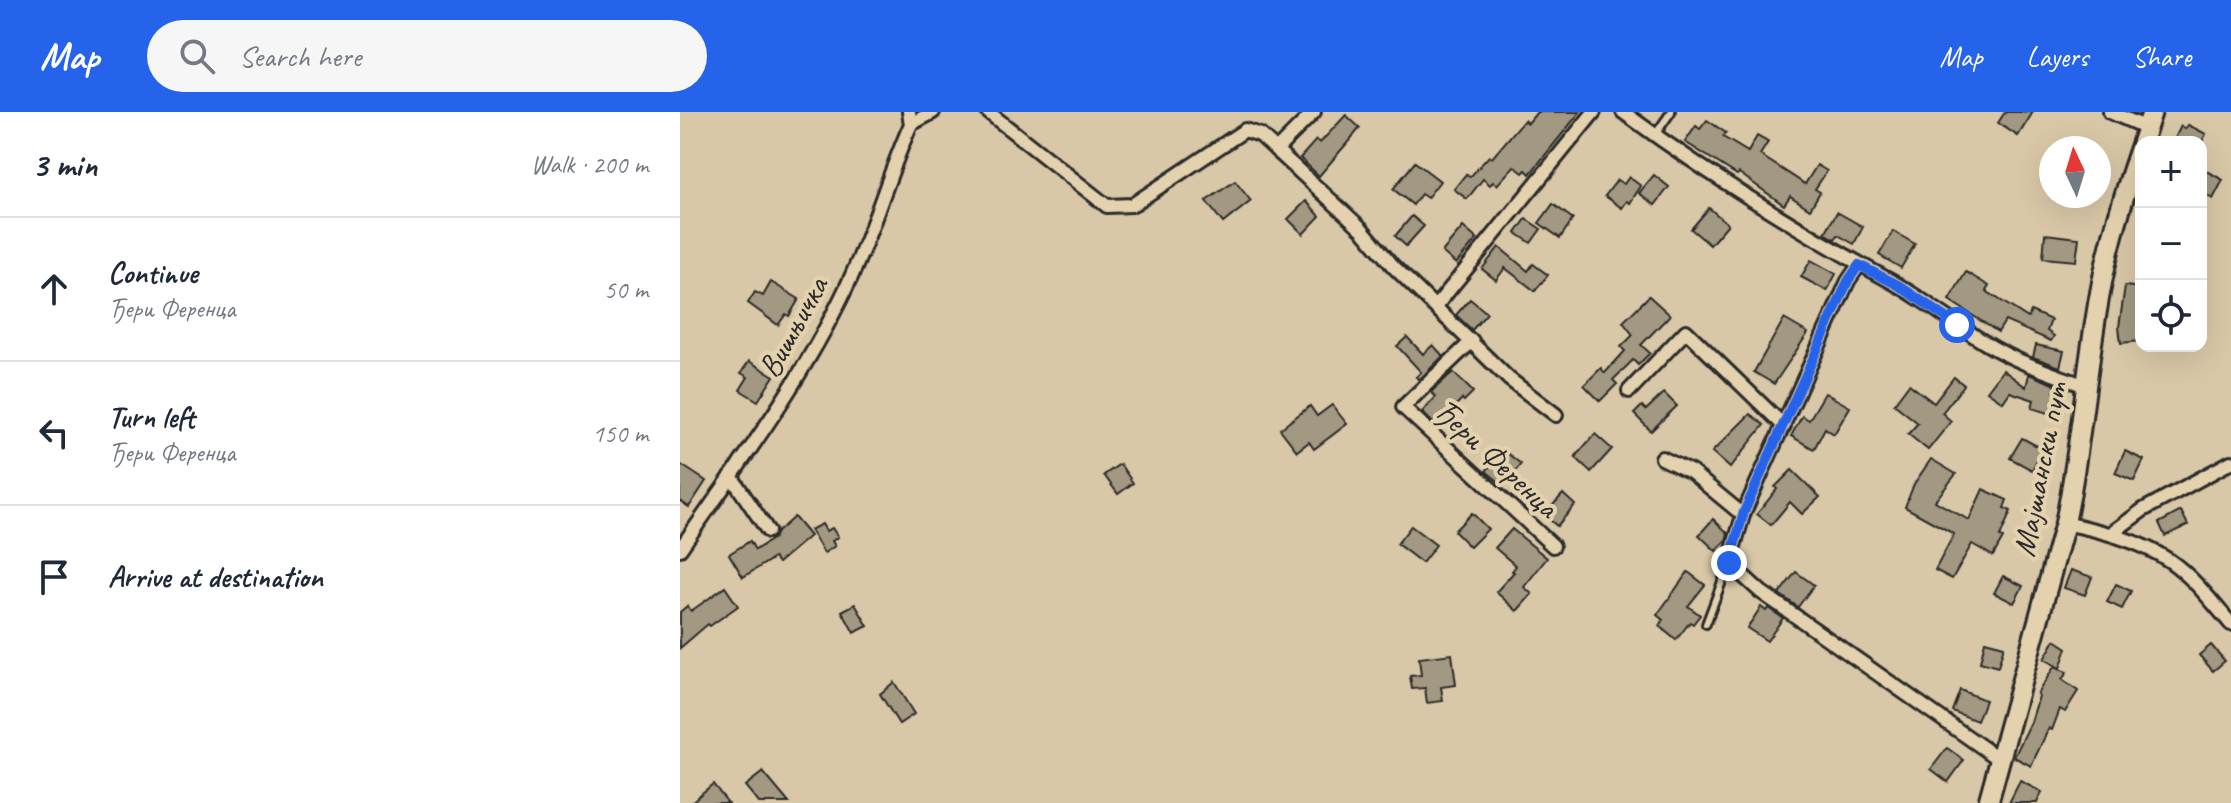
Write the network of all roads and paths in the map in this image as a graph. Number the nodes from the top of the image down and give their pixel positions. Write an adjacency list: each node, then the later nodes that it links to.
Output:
1 (933, 112): 8 (street)
2 (988, 112): 11 (street, Ђери Ференца)
3 (1314, 112): 11 (street)
4 (1594, 112): 13 (street)
5 (1623, 112): 10 (street)
6 (1671, 112): 10 (lane)
7 (2110, 112): 9 (street)
8 (910, 118): 21 (street, Вишњичка)
9 (2145, 132): 15 (street, Мајшански пут)
10 (1655, 135): 12 (street)
11 (1276, 150): 13 (street, Ђери Ференца)
12 (1859, 265): 15 (street); 18 (street)
13 (1436, 306): 14 (street, Ђери Ференца)
14 (1472, 341): 17 (street, Ђери Ференца); 26 (street, Ђери Ференца)
15 (2088, 387): 23 (street, Мајшански пут)
16 (1629, 391): 18 (street)
17 (1556, 415)
18 (1784, 426): 22 (street)
19 (1662, 458): 22 (street)
20 (2231, 462): 25 (street)
21 (731, 476): 24 (street); 27 (street, Вишњичка)
22 (1744, 512): 28 (street)
23 (2065, 523): 25 (street); 31 (street, Мајшански пут)
24 (768, 531)
25 (2112, 533): 30 (street)
26 (1553, 546)
27 (680, 549)
28 (1729, 563): 29 (lane); 31 (street)
29 (1706, 624)
30 (2231, 624)
31 (1999, 759): 32 (street, Мајшански пут)
32 (1988, 803)

